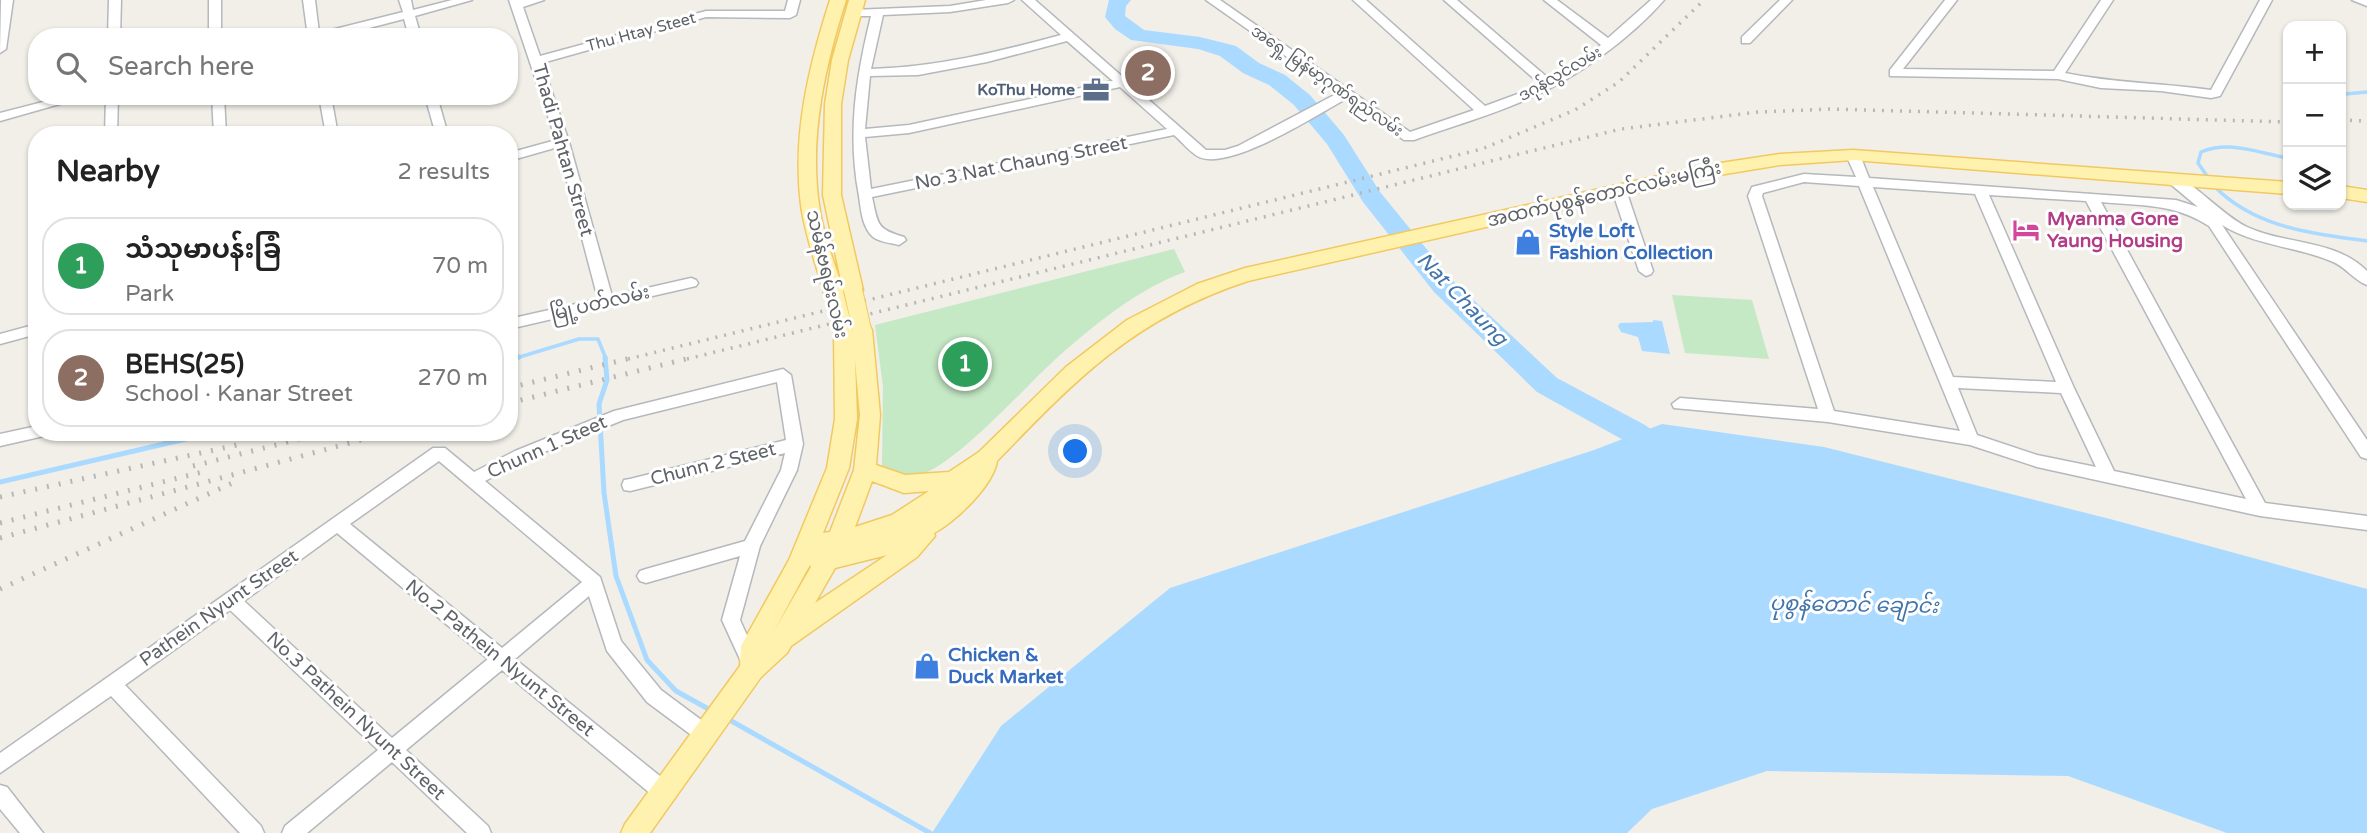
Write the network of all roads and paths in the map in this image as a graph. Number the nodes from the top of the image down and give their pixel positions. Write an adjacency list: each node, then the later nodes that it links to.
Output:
1 (7, 0): 33 (street)
2 (115, 0): 25 (street)
3 (215, 0): 26 (street)
4 (309, 0): 27 (street)
5 (405, 0): 24 (street)
6 (466, 0): 24 (street)
7 (538, 0): 21 (street)
8 (794, 0): 34 (street, Thu Htay Steet)
9 (838, 0): 70 (main road, သမိန်ဗရမ်းလမ်း)
10 (1008, 0): 23 (street)
11 (1028, 0): 30 (street)
12 (1212, 0): 39 (street, အရှေ့ မြန်မာ့ဂုဏ်ရည်လမ်း)
13 (1359, 0): 45 (street)
14 (1450, 0): 38 (street)
15 (1550, 0): 32 (street)
16 (1786, 0): 31 (street)
17 (1951, 0): 36 (street)
18 (2107, 0): 36 (street)
19 (2266, 0): 36 (street)
20 (1652, 2): 32 (street, ဒဂုန်လွင်လမ်း)
21 (516, 3): 34 (street, Thadi Pahtan Street)
22 (855, 6): 23 (street); 70 (main road)
23 (878, 11): 35 (street)
24 (408, 15): 28 (street); 29 (street)
25 (114, 28)
26 (215, 28)
27 (315, 28)
28 (354, 28)
29 (412, 28)
30 (1071, 36): 35 (street); 37 (street)
31 (1746, 40)
32 (1609, 45): 38 (street, ဒဂုန်လွင်လမ်း)
33 (0, 49)
34 (537, 61): 54 (street, Thadi Pahtan Street)
35 (863, 73): 52 (street)
36 (2058, 75)
37 (1123, 83): 51 (street); 52 (street)
38 (1548, 83): 45 (street, ဒဂုန်လွင်လမ်း)
39 (1345, 94): 51 (street); 53 (street, အရှေ့ မြန်မာ့ဂုဏ်ရည်လမ်း)
40 (47, 105): 46 (street)
41 (112, 105): 47 (street)
42 (218, 105): 48 (street)
43 (327, 105): 49 (street)
44 (434, 105): 50 (street)
45 (1484, 112): 53 (street, ဒဂုန်လွင်လမ်း)
46 (0, 117)
47 (111, 126)
48 (220, 126)
49 (330, 126)
50 (440, 126)
51 (1177, 131): 63 (street, No 3 Nat Chaung Street)
52 (857, 134): 63 (street)
53 (1409, 137)
54 (563, 142): 55 (street); 71 (street, Thadi Pahtan Street)
55 (518, 154)
56 (1853, 155): 57 (main road, အထက်ပုစွန်တောင်လမ်းမကြီး); 58 (street); 61 (main road, အထက်ပုစွန်တောင်လမ်းမကြီး)
57 (2174, 179): 59 (main road, အထက်ပုစွန်တောင်လမ်းမကြီး); 68 (street)
58 (1865, 182): 60 (street); 76 (street); 80 (street)
59 (2283, 188)
60 (1980, 189): 65 (street); 77 (street)
61 (1619, 190): 67 (street); 87 (main road, အထက်ပုစွန်တောင်လမ်းမကြီး)
62 (2346, 193): 64 (main road)
63 (865, 194): 66 (street)
64 (2367, 196)
65 (2091, 197): 86 (street); 93 (street)
66 (899, 240)
67 (1646, 271)
68 (2367, 280)
69 (691, 283): 71 (street, မြို့ပတ်လမ်း)
70 (843, 291): 74 (main road, သမိန်ဗရမ်းလမ်း, bridge)
71 (606, 302): 72 (street, မြို့ပတ်လမ်း)
72 (518, 322)
73 (28, 331): 75 (street)
74 (853, 332): 79 (main road); 81 (main road, သမိန်ဗရမ်းလမ်း)
75 (0, 339)
76 (1946, 382): 77 (street); 83 (street)
77 (2066, 388): 89 (street)
78 (1680, 404): 80 (street)
79 (870, 415): 81 (main road); 88 (main road)
80 (1828, 416): 83 (street)
81 (846, 419): 99 (main road, သမိန်ဗရမ်းလမ်း)
82 (28, 434): 84 (street)
83 (1971, 439): 89 (street)
84 (0, 440)
85 (795, 443): 90 (street, Chunn 1 Steet); 92 (street, Chunn 2 Steet); 98 (street)
86 (2367, 453)
87 (987, 458): 91 (main road, အထက်ပုစွန်တောင်လမ်းမကြီး); 94 (main road, အထက်ပုစွန်တောင်လမ်းမကြီး)
88 (865, 470): 91 (main road); 97 (main road)
89 (2108, 475): 93 (street)
90 (473, 480): 96 (street, Pathein Nyunt Street); 102 (street)
91 (955, 480): 97 (main road, အထက်ပုစွန်တောင်လမ်းမကြီး)
92 (630, 485)
93 (2260, 509): 95 (street)
94 (938, 520): 100 (main road, အထက်ပုစွန်တောင်လမ်းမကြီး); 104 (main road)
95 (2367, 523)
96 (338, 524): 103 (street, Pathein Nyunt Street); 105 (street, No.2 Pathein Nyunt Street)
97 (838, 541): 99 (main road, အထက်ပုစွန်တောင်လမ်းမကြီး); 100 (main road)
98 (751, 546): 101 (street); 106 (street)
99 (803, 554): 100 (main road, အထက်ပုစွန်တောင်လမ်းမကြီး); 106 (main road)
100 (825, 561): 104 (main road)
101 (646, 576)
102 (594, 582): 105 (street); 108 (street)
103 (231, 600): 107 (street, Pathein Nyunt Street); 109 (street, No.3 Pathein Nyunt Street)
104 (778, 646): 106 (main road)
105 (500, 659): 109 (street); 111 (street, No.2 Pathein Nyunt Street)
106 (752, 669): 108 (main road)
107 (112, 684): 110 (street, Pathein Nyunt Street); 114 (street)
108 (705, 734): 111 (main road)
109 (392, 750): 115 (street); 116 (street, No.3 Pathein Nyunt Street)
110 (0, 764)
111 (664, 792): 117 (main road)
112 (0, 794): 113 (street)
113 (33, 833)
114 (254, 833)
115 (292, 833)
116 (481, 833)
117 (634, 833)

